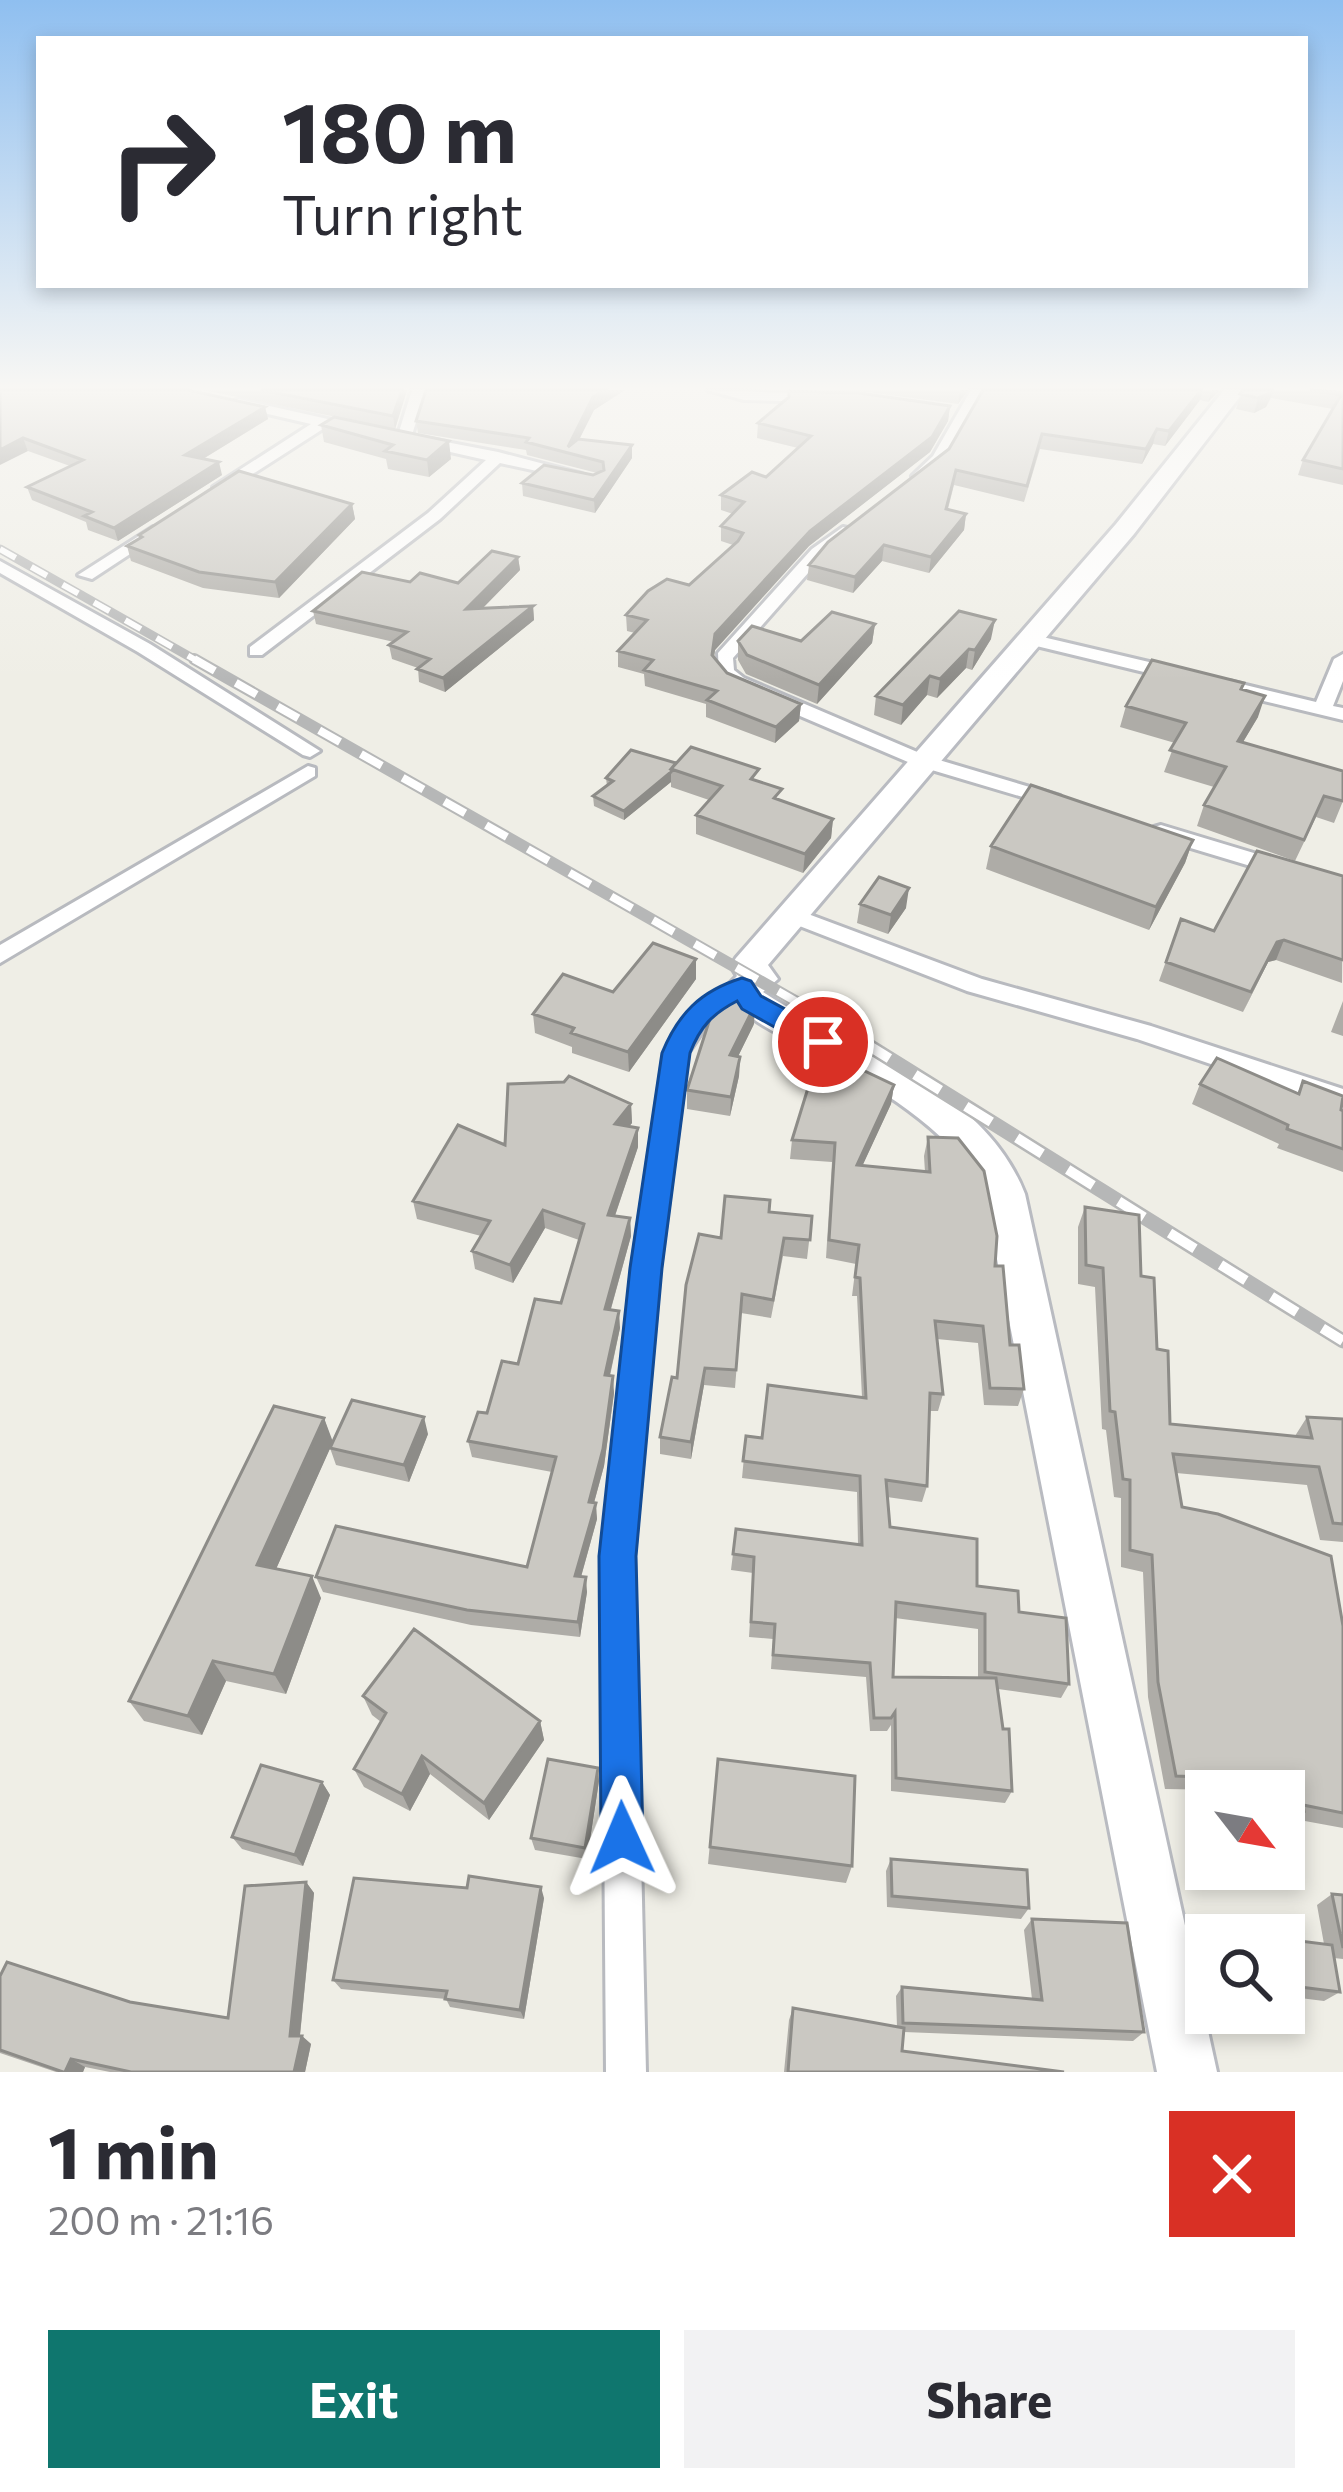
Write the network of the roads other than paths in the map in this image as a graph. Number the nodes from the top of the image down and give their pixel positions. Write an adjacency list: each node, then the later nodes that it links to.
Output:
1 (223, 487): 6 (street)
2 (465, 487): 12 (street)
3 (906, 487): 5 (street)
4 (1155, 487): 11 (street)
5 (899, 493)
6 (204, 499)
7 (867, 517): 18 (street)
8 (165, 525): 10 (street)
9 (0, 566): 23 (street)
10 (86, 575)
11 (1030, 639): 14 (street); 18 (street)
12 (256, 652)
13 (1343, 659): 16 (street)
14 (1187, 677)
15 (1210, 682): 16 (street)
16 (1322, 709): 17 (street)
17 (1343, 714)
18 (922, 761): 19 (street); 22 (street)
19 (1077, 807)
20 (1144, 827): 21 (street)
21 (1343, 887)
22 (792, 915): 24 (street); 25 (street)
23 (0, 955)
24 (742, 988): 26 (street); 27 (street)
25 (1343, 1100)
26 (626, 2072)
27 (1187, 2072)

